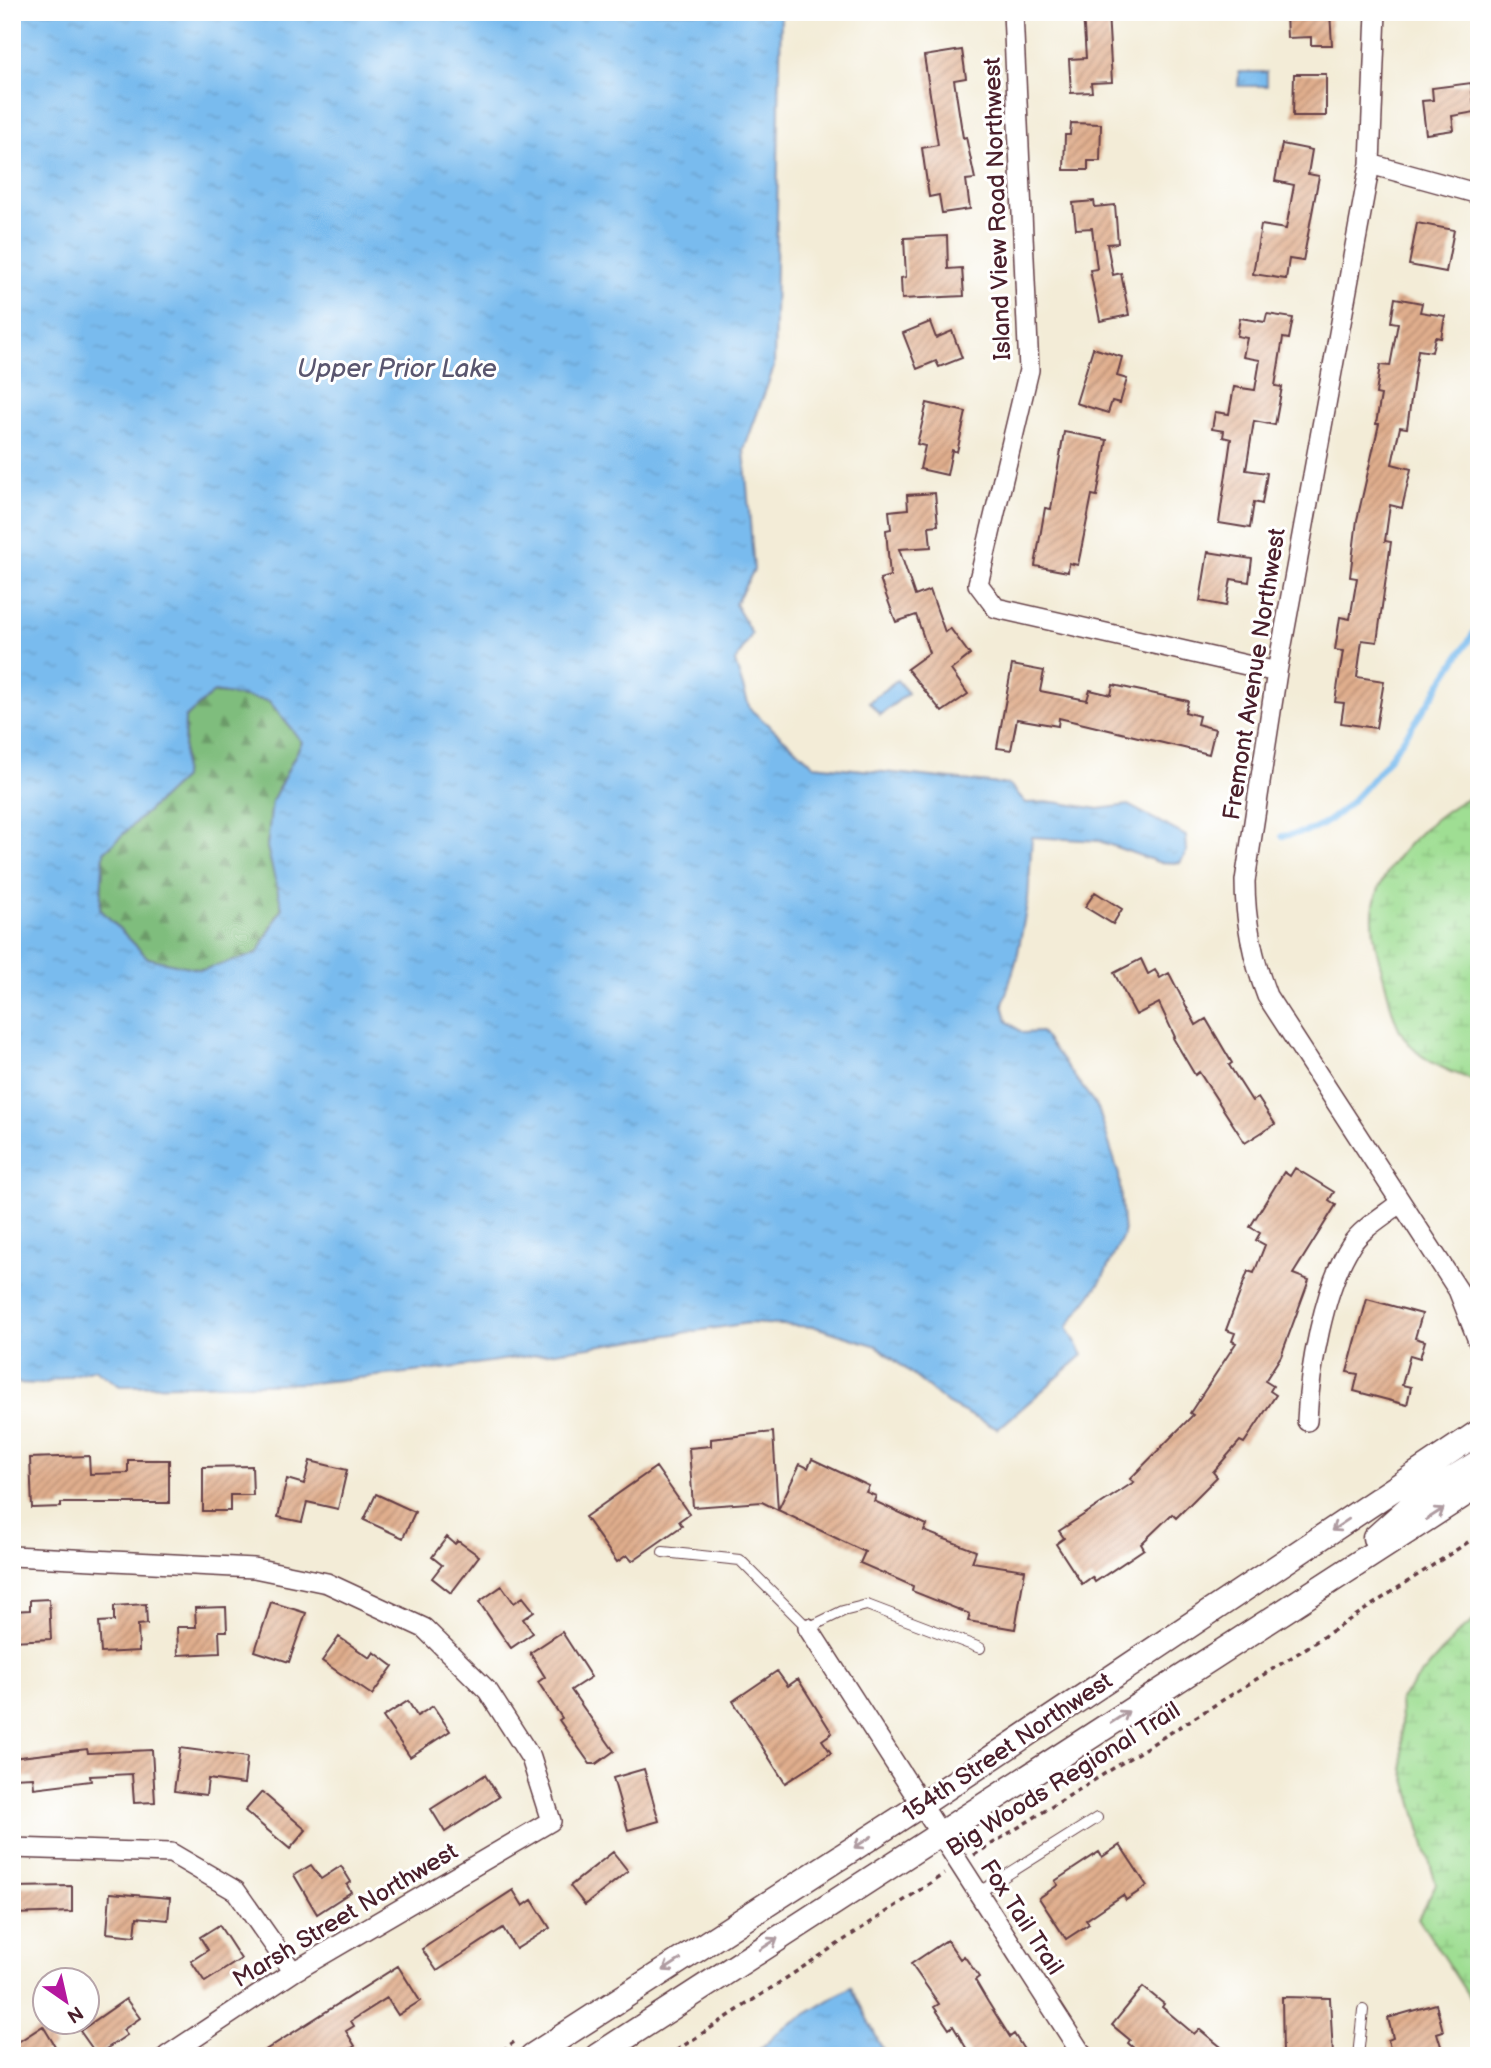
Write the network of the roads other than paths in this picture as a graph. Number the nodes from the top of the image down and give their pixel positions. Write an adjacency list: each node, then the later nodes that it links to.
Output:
1 (1013, 12): 5 (street, Island View Road Northwest)
2 (1376, 12): 3 (street, Fremont Avenue Northwest)
3 (1370, 164): 4 (street); 5 (street, Fremont Avenue Northwest)
4 (1479, 194)
5 (1277, 672): 6 (street, Fremont Avenue Northwest)
6 (1400, 1203): 7 (street, Fremont Avenue Northwest); 10 (street)
7 (1458, 1290): 8 (street, Fremont Avenue Northwest); 9 (street, Fremont Avenue Northwest)
8 (1479, 1302)
9 (1479, 1343)
10 (1307, 1421)
11 (1479, 1432): 19 (street, 154th Street Northwest, one-way to 19)
12 (1479, 1462): 16 (street)
13 (1479, 1485): 16 (street, 154th Street Northwest, one-way to 13)
14 (663, 1552): 17 (lane)
15 (12, 1556): 24 (street, Marsh Street Northwest)
16 (1323, 1585): 21 (street, 154th Street Northwest, one-way to 16)
17 (807, 1628): 18 (lane); 19 (street, Fox Tail Trail)
18 (980, 1648)
19 (920, 1805): 21 (street, Fox Tail Trail); 27 (street, 154th Street Northwest, one-way to 27)
20 (1097, 1818): 23 (lane)
21 (940, 1834): 23 (street, Fox Tail Trail); 28 (street, 154th Street Northwest, one-way to 21)
22 (12, 1848): 24 (street)
23 (978, 1894): 29 (street, Fox Tail Trail)
24 (293, 1972): 26 (street, Marsh Street Northwest)
25 (1363, 2010): 30 (lane)
26 (167, 2056)
27 (531, 2056)
28 (597, 2056)
29 (1083, 2056)
30 (1357, 2056)

